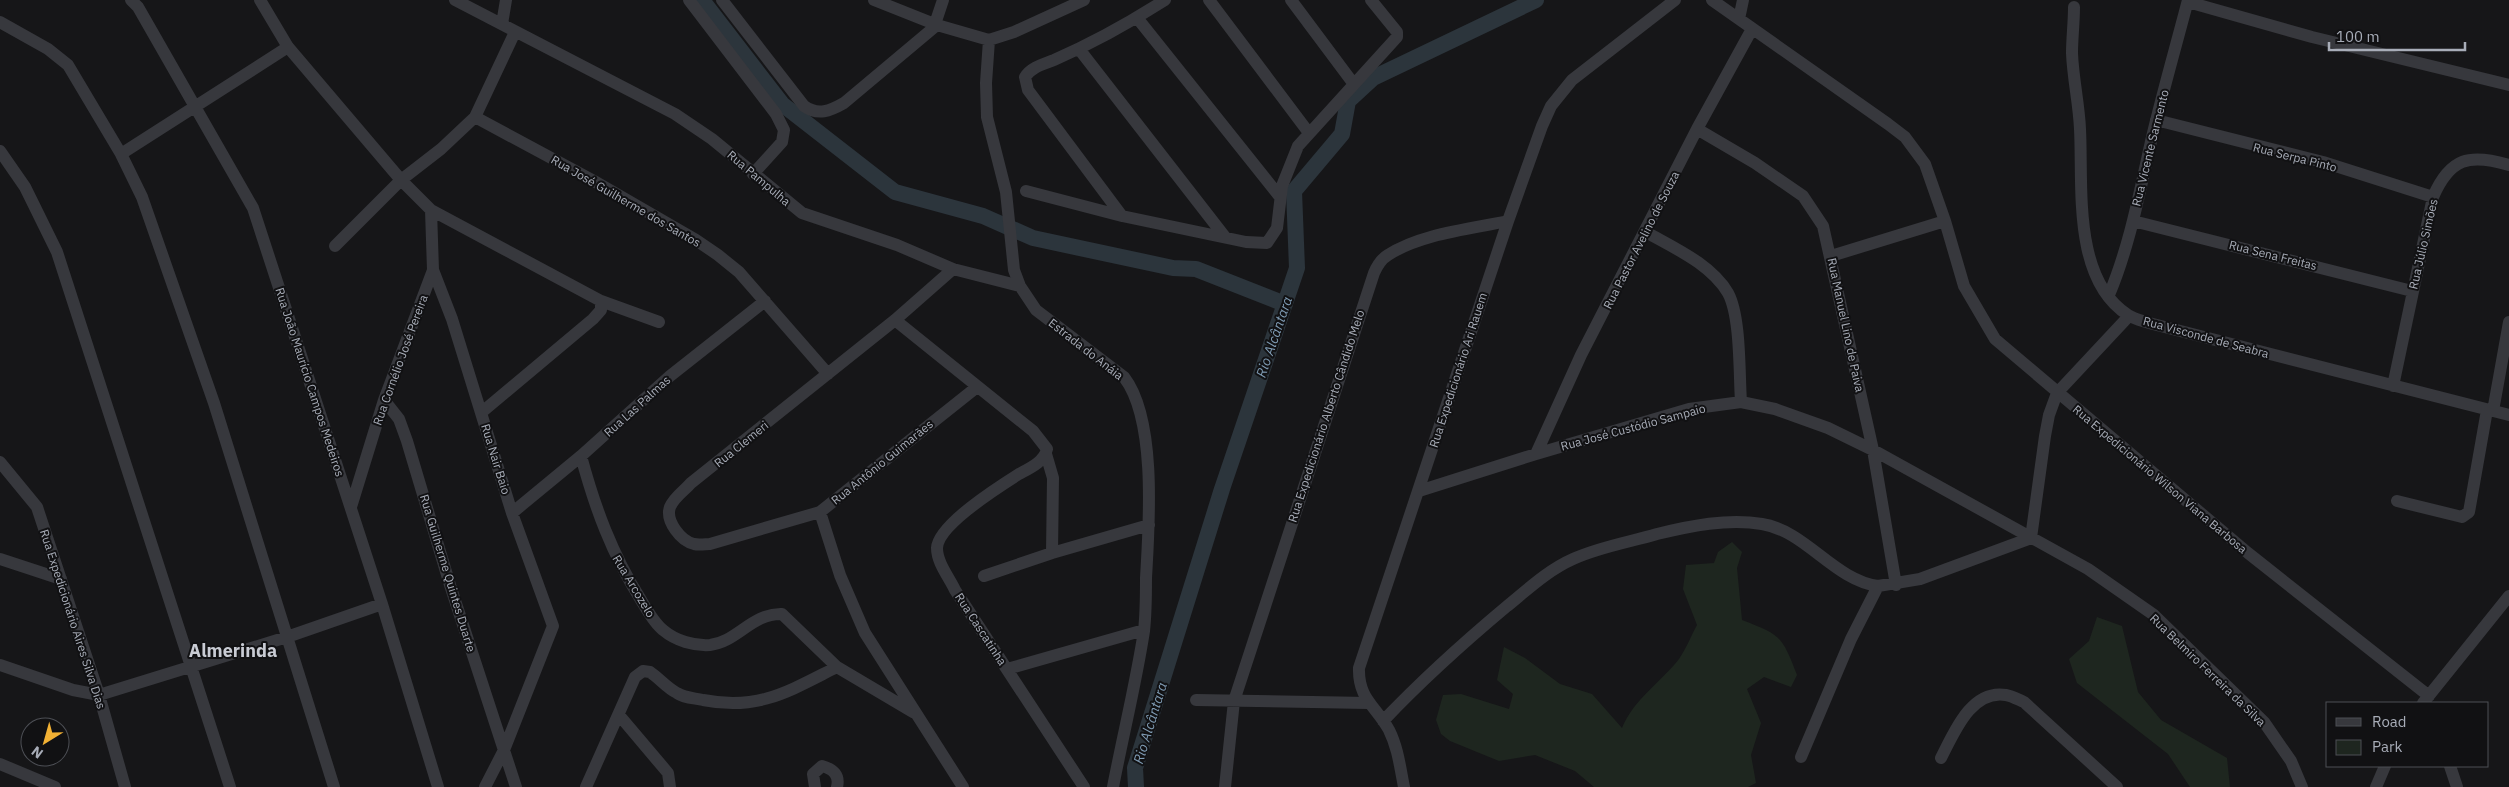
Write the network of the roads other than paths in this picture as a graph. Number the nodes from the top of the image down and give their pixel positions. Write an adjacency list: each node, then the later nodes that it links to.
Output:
1 (131, 0): 31 (street, Rua João Maurício Campos Medeiros)
2 (260, 0): 27 (street)
3 (455, 0): 22 (street, Rua Pampulha)
4 (506, 0): 22 (street)
5 (689, 0): 39 (street)
6 (722, 0): 23 (street)
7 (874, 0): 23 (street)
8 (943, 0): 23 (street)
9 (1084, 0): 26 (street)
10 (1164, 0): 19 (street)
11 (1208, 0): 35 (street)
12 (1291, 0): 29 (street)
13 (1371, 0): 29 (street)
14 (1675, 0): 46 (street, Rua Expedicionário Ari Rauem)
15 (1712, 0): 20 (street, Rua Expedicionário Wilson Viana Barbosa)
16 (1743, 0): 20 (street)
17 (2188, 1): 30 (street); 33 (street, Rua Vicente Sarmento)
18 (2074, 7): 57 (street, Rua Visconde de Seabra)
19 (1138, 19): 28 (street); 42 (street)
20 (1739, 19): 24 (street, Rua Expedicionário Wilson Viana Barbosa)
21 (0, 22): 36 (street)
22 (502, 24): 25 (street, Rua Pampulha)
23 (936, 24): 26 (street)
24 (1752, 29): 34 (street, Rua Pastor Avelino de Souza); 47 (street, Rua Expedicionário Wilson Viana Barbosa)
25 (515, 32): 32 (street); 39 (street, Rua Pampulha)
26 (989, 40): 55 (street, Estrada do Anáia)
27 (288, 47): 31 (street); 40 (street)
28 (1079, 49): 45 (street); 50 (street)
29 (1353, 83): 35 (street)
30 (2509, 85)
31 (196, 104): 36 (street); 80 (street, Rua João Maurício Campos Medeiros)
32 (475, 117): 40 (street); 59 (street, Rua José Guilherme dos Santos)
33 (2156, 120): 43 (street, Rua Serpa Pinto); 48 (street, Rua Vicente Sarmento)
34 (1697, 128): 49 (street, Rua Pastor Avelino de Souza); 52 (street, Rua Manuel Lino de Paiva)
35 (1309, 133): 42 (street)
36 (121, 154): 94 (street)
37 (2, 156): 96 (street)
38 (2509, 165): 43 (street, Rua Júlio Simões)
39 (753, 174): 53 (street, Rua Pampulha)
40 (401, 180): 44 (street); 51 (street)
41 (1026, 190): 45 (street)
42 (1280, 197): 50 (street)
43 (2433, 197): 56 (street, Rua Júlio Simões)
44 (431, 210): 54 (street, Rua Cornélio José Pereira); 58 (street)
45 (1122, 216): 50 (street)
46 (1508, 221): 78 (street, Rua Expedicionário Ari Rauem); 101 (street, Rua Expedicionário Alberto Cândido Melo)
47 (1945, 221): 52 (street); 67 (street, Rua Expedicionário Wilson Viana Barbosa)
48 (2133, 221): 56 (street, Rua Sena Freitas); 57 (street, Rua Vicente Sarmento)
49 (1646, 232): 69 (street); 75 (street, Rua Pastor Avelino de Souza)
50 (1225, 237)
51 (335, 246)
52 (1831, 256): 73 (street, Rua Manuel Lino de Paiva)
53 (953, 269): 55 (street, Rua Pampulha); 61 (street, Rua Clemeri)
54 (433, 270): 68 (street, Rua Cornélio José Pereira); 71 (street, Rua Nair Baio)
55 (1020, 286): 83 (street, Estrada do Anáia)
56 (2412, 291): 65 (street, Rua Júlio Simões)
57 (2109, 295): 60 (street, Rua Visconde de Seabra)
58 (599, 299): 62 (street); 71 (street)
59 (765, 301): 64 (street, Rua José Guilherme dos Santos); 76 (street, Rua Las Palmas)
60 (2129, 316): 65 (street, Rua Visconde de Seabra); 67 (street)
61 (895, 320): 64 (street, Rua Clemeri); 66 (street)
62 (659, 322)
63 (2509, 322): 70 (street)
64 (828, 374): 81 (street, Rua Clemeri)
65 (2393, 386): 70 (street, Rua Visconde de Seabra)
66 (977, 387): 74 (street); 81 (street, Rua Antônio Guimarães)
67 (2057, 393): 84 (street); 102 (street, Rua Expedicionário Wilson Viana Barbosa)
68 (384, 400): 80 (street, Rua Cornélio José Pereira); 107 (street, Rua Guilherme Quintes Duarte)
69 (1741, 402): 73 (street, Rua José Custódio Sampaio); 75 (street, Rua José Custódio Sampaio)
70 (2490, 411): 72 (street, Rua Visconde de Seabra); 79 (street)
71 (482, 412): 82 (street, Rua Nair Baio)
72 (2509, 415)
73 (1874, 450): 84 (street, Rua José Custódio Sampaio); 89 (street, Rua Manuel Lino de Paiva)
74 (1046, 454): 85 (street); 98 (street, Rua Cascatinha)
75 (1536, 454): 78 (street, Rua José Custódio Sampaio)
76 (581, 456): 82 (street, Rua Las Palmas); 97 (street, Rua Arcozelo)
77 (0, 462): 88 (street, Rua Expedicionário Aires Silva Dias)
78 (1419, 490): 103 (street, Rua Expedicionário Ari Rauem)
79 (2398, 501)
80 (351, 507): 92 (street, Rua João Maurício Campos Medeiros)
81 (820, 512): 104 (street, Rua Antônio Guimarães)
82 (512, 513): 107 (street, Rua Nair Baio)
83 (1149, 525): 85 (street); 93 (street, Estrada do Anáia)
84 (2031, 538): 89 (street); 130 (street, Rua Belmiro Ferreira da Silva)
85 (1052, 553): 87 (street)
86 (0, 559): 88 (street)
87 (984, 576)
88 (61, 578): 99 (street, Rua Expedicionário Aires Silva Dias)
89 (1896, 585): 90 (street)
90 (1878, 586): 106 (street); 108 (street)
91 (2509, 596): 102 (street)
92 (382, 604): 94 (street); 117 (street, Rua João Maurício Campos Medeiros)
93 (1144, 630): 98 (street); 126 (street, Estrada do Anáia)
94 (287, 637): 96 (street); 116 (street)
95 (0, 665): 99 (street)
96 (192, 667): 99 (street); 115 (street)
97 (837, 667): 104 (street, Rua Arcozelo); 105 (street)
98 (1007, 669): 125 (street, Rua Cascatinha)
99 (99, 695): 114 (street, Rua Expedicionário Aires Silva Dias)
100 (1196, 700): 101 (street)
101 (1234, 701): 103 (street); 127 (street, Rua Expedicionário Alberto Cândido Melo)
102 (2428, 701)
103 (1368, 703): 106 (street, Rua Expedicionário Ari Rauem)
104 (916, 714): 124 (street, Rua Antônio Guimarães)
105 (619, 716): 120 (street); 121 (street)
106 (1383, 721): 128 (street, Rua Expedicionário Ari Rauem)
107 (504, 750): 118 (street, Rua Nair Baio); 119 (street, Rua Guilherme Quintes Duarte)
108 (1801, 757)
109 (1941, 758): 129 (street)
110 (0, 764): 113 (street)
111 (2385, 767): 131 (street)
112 (2450, 767): 132 (street)
113 (55, 787)
114 (125, 787)
115 (230, 787)
116 (334, 787)
117 (438, 787)
118 (485, 787)
119 (516, 787)
120 (586, 787)
121 (670, 787)
122 (815, 787): 123 (street)
123 (837, 787)
124 (963, 787)
125 (1084, 787)
126 (1113, 787)
127 (1225, 787)
128 (1404, 787)
129 (2117, 787)
130 (2302, 787)
131 (2376, 787)
132 (2456, 787)

